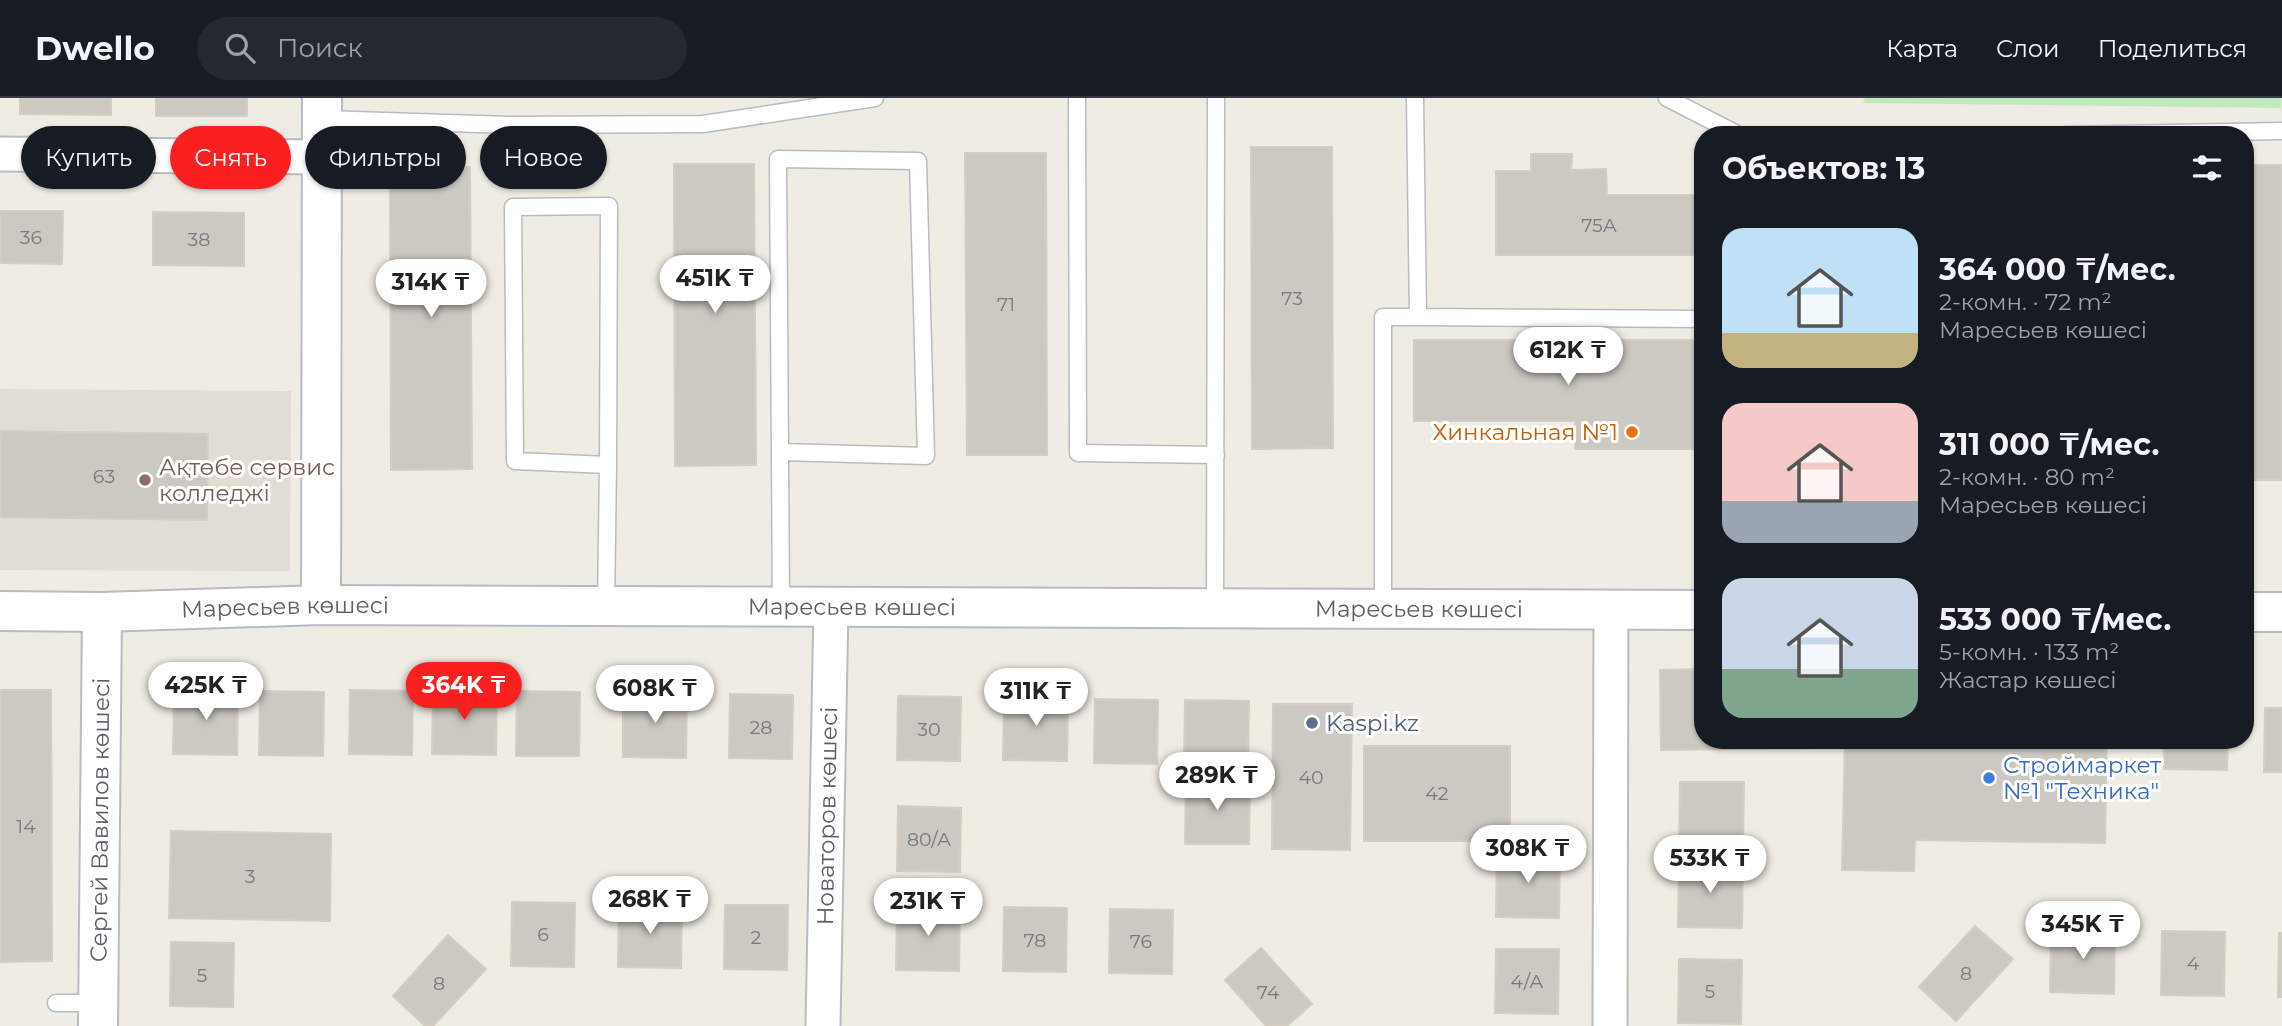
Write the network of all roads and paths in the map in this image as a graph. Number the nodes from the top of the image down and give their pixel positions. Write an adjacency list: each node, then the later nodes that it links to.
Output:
1 (875, 98): 6 (lane)
2 (1077, 98): 16 (lane)
3 (1216, 98): 16 (lane)
4 (1415, 98): 13 (lane)
5 (1667, 98): 7 (lane)
6 (323, 109)
7 (1721, 126)
8 (2282, 131): 9 (lane)
9 (2254, 132)
10 (0, 154): 11 (street)
11 (305, 157)
12 (323, 189): 18 (main road)
13 (1418, 317): 14 (lane); 23 (lane)
14 (1694, 319)
15 (780, 452): 15 (lane); 20 (lane)
16 (1216, 455): 22 (lane)
17 (608, 465): 17 (lane); 19 (lane)
18 (321, 606): 19 (main road, Маресьев көшесі); 27 (main road, Маресьев көшесі)
19 (606, 606): 20 (main road, Маресьев көшесі)
20 (781, 607): 21 (main road, Маресьев көшесі)
21 (831, 607): 22 (main road, Маресьев көшесі); 32 (street, Новаторов көшесі)
22 (1216, 608): 23 (main road, Маресьев көшесі)
23 (1383, 609): 24 (main road, Маресьев көшесі)
24 (1611, 609): 25 (main road, Маресьев көшесі); 33 (street)
25 (1694, 610)
26 (0, 611): 27 (main road, Маресьев көшесі)
27 (102, 612): 31 (main road, Сергей Вавилов көшесі)
28 (2254, 612): 29 (main road)
29 (2282, 612)
30 (56, 1003): 31 (lane)
31 (98, 1015)
32 (823, 1026)
33 (1610, 1026)

